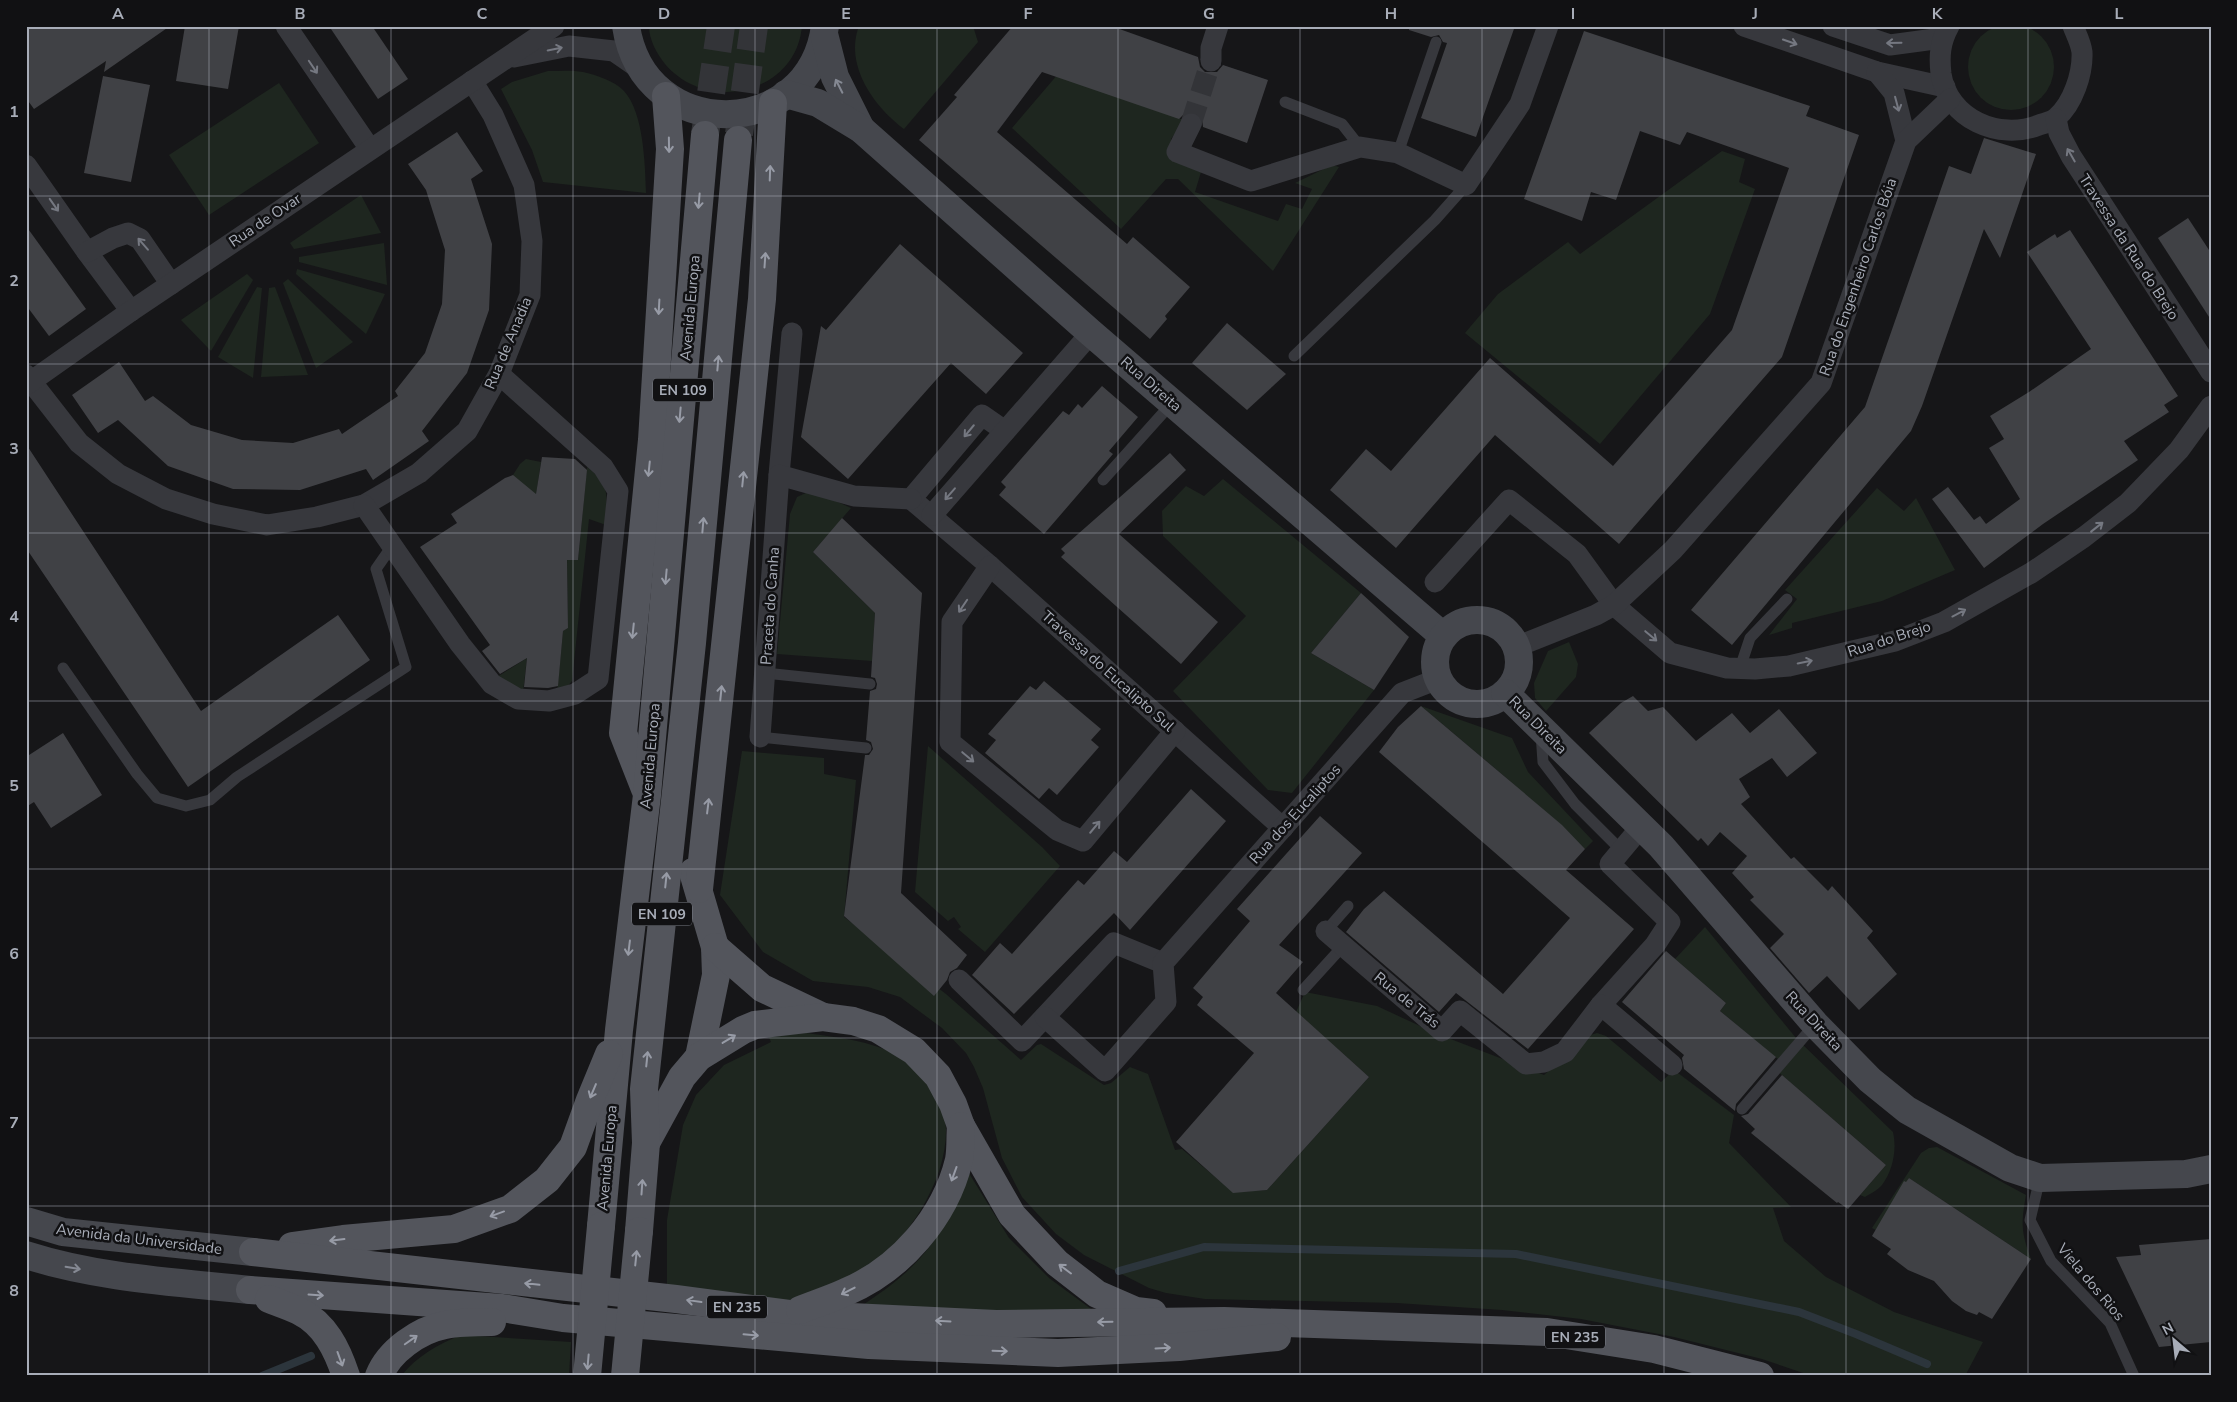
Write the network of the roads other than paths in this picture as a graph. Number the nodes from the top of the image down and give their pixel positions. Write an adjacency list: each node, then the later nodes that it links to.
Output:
1 (286, 26): 28 (street, one-way to 28)
2 (554, 26): 12 (street, Rua de Ovar)
3 (626, 26): 14 (main road)
4 (1218, 26): 13 (street)
5 (1548, 26): 31 (street)
6 (1744, 26): 15 (street, one-way to 15)
7 (1833, 26): 10 (street, one-way to 7)
8 (2073, 26): 21 (street)
9 (824, 30): 19 (main road); 23 (main road, one-way to 9)
10 (1946, 32): 17 (street)
11 (1436, 42): 29 (lane)
12 (507, 59): 14 (street, Rua de Ovar, one-way to 14); 16 (street, Rua de Ovar)
13 (1211, 61)
14 (640, 69): 18 (main road)
15 (1877, 72): 17 (street); 26 (street, one-way to 26)
16 (472, 81): 28 (street, Rua de Ovar); 39 (street, Rua de Anadia)
17 (1947, 93): 21 (street); 26 (street, Rua do Engenheiro Carlos Bóia)
18 (666, 96): 19 (main road); 67 (main road, one-way to 67)
19 (779, 99): 23 (main road); 71 (main road, one-way to 19)
20 (1285, 102): 27 (lane)
21 (2056, 118): 38 (street, Travessa da Rua do Brejo, one-way to 21)
22 (1191, 124): 27 (street)
23 (861, 129): 36 (main road, Rua Direita)
24 (705, 135): 67 (main road, Avenida Europa / EN 109, one-way to 67)
25 (738, 140): 61 (main road, Avenida Europa / EN 109, one-way to 25)
26 (1906, 141): 53 (street, Rua do Engenheiro Carlos Bóia)
27 (1360, 146): 29 (street)
28 (370, 150): 33 (street, Rua de Ovar)
29 (1398, 154): 31 (street)
30 (26, 165): 32 (street, one-way to 32)
31 (1466, 185): 37 (lane)
32 (87, 252): 33 (street, one-way to 32); 34 (street)
33 (171, 284): 34 (street, Rua de Ovar)
34 (131, 311): 40 (street, Rua de Ovar)
35 (792, 333): 44 (street, Praceta do Canha)
36 (1091, 333): 41 (main road, Rua Direita); 43 (street)
37 (1294, 356)
38 (2211, 372)
39 (499, 374): 47 (street, Rua de Anadia); 49 (street)
40 (28, 381): 47 (street, Rua de Anadia)
41 (1172, 402): 45 (lane); 54 (main road, Rua Direita)
42 (2211, 406): 57 (street, Rua do Brejo, one-way to 42)
43 (1005, 431): 46 (street, one-way to 46); 48 (street, one-way to 48)
44 (779, 475): 46 (street); 58 (street, Praceta do Canha)
45 (1103, 480)
46 (911, 499): 48 (street, Travessa do Eucalipto Sul)
47 (364, 505): 49 (street)
48 (932, 515): 50 (street, Travessa do Eucalipto Sul)
49 (392, 546): 56 (lane)
50 (990, 566): 64 (street, Travessa do Eucalipto Sul); 64 (street, one-way to 64)
51 (1435, 582): 53 (street, Rua do Brejo)
52 (1787, 599): 57 (lane)
53 (1614, 605): 55 (street); 57 (street, Rua do Brejo, one-way to 57)
54 (1443, 636): 55 (main road); 59 (main road)
55 (1516, 647): 62 (main road, Rua Direita)
56 (63, 668)
57 (1740, 668)
58 (765, 674): 60 (lane); 65 (street, Praceta do Canha)
59 (1438, 679): 62 (main road, Rua Direita); 69 (street, Rua dos Eucaliptos)
60 (870, 684)
61 (686, 686): 71 (main road); 88 (main road, Avenida Europa / EN 109, one-way to 61)
62 (1505, 693): 63 (main road, Rua Direita)
63 (1541, 727): 68 (main road, Rua Direita); 70 (lane)
64 (1175, 732): 69 (street, Travessa do Eucalipto Sul)
65 (760, 737): 66 (lane)
66 (866, 748)
67 (647, 795): 83 (main road, Avenida Europa / EN 109, one-way to 83)
68 (1641, 827): 70 (street, Rua de Trás); 82 (main road, Rua Direita)
69 (1282, 828): 76 (street, Rua dos Eucaliptos)
70 (1621, 850): 79 (street, Rua de Trás)
71 (699, 889): 75 (main road)
72 (1348, 906): 73 (lane)
73 (1326, 931): 74 (street, Rua de Trás)
74 (1343, 946): 78 (lane); 79 (street, Rua de Trás)
75 (716, 947): 80 (main road); 84 (main road)
76 (1163, 963): 81 (street); 81 (street)
77 (958, 980): 81 (street)
78 (1303, 990)
79 (1601, 1005): 85 (street)
80 (823, 1017): 84 (main road, one-way to 80); 87 (main road)
81 (1045, 1017)
82 (1814, 1024): 86 (lane); 90 (main road, Rua Direita)
83 (619, 1030): 92 (main road, one-way to 92); 101 (main road, Avenida Europa / EN 109, one-way to 101, bridge)
84 (699, 1057): 88 (main road)
85 (1672, 1065)
86 (1742, 1109)
87 (961, 1126): 95 (main road, one-way to 95); 97 (main road, one-way to 87)
88 (646, 1143): 102 (main road, Avenida Europa / EN 109, one-way to 88, bridge)
89 (2211, 1170): 90 (main road, Rua Direita)
90 (2040, 1178): 104 (lane, Viela dos Rios)
91 (26, 1221): 92 (main road, Avenida da Universidade / EN 235)
92 (253, 1252): 95 (main road, EN 235, one-way to 92)
93 (26, 1254): 94 (main road, EN 235, one-way to 94)
94 (250, 1290): 96 (main road, EN 235, one-way to 96); 99 (main road, one-way to 99)
95 (789, 1314): 97 (main road, EN 235, one-way to 95)
96 (563, 1318): 98 (main road, EN 235, one-way to 98); 100 (main road, one-way to 96)
97 (1224, 1321): 98 (main road, EN 235)
98 (1385, 1326): 103 (main road, EN 235)
99 (346, 1376)
100 (379, 1376)
101 (587, 1376)
102 (625, 1376)
103 (1760, 1376)
104 (2134, 1376)

